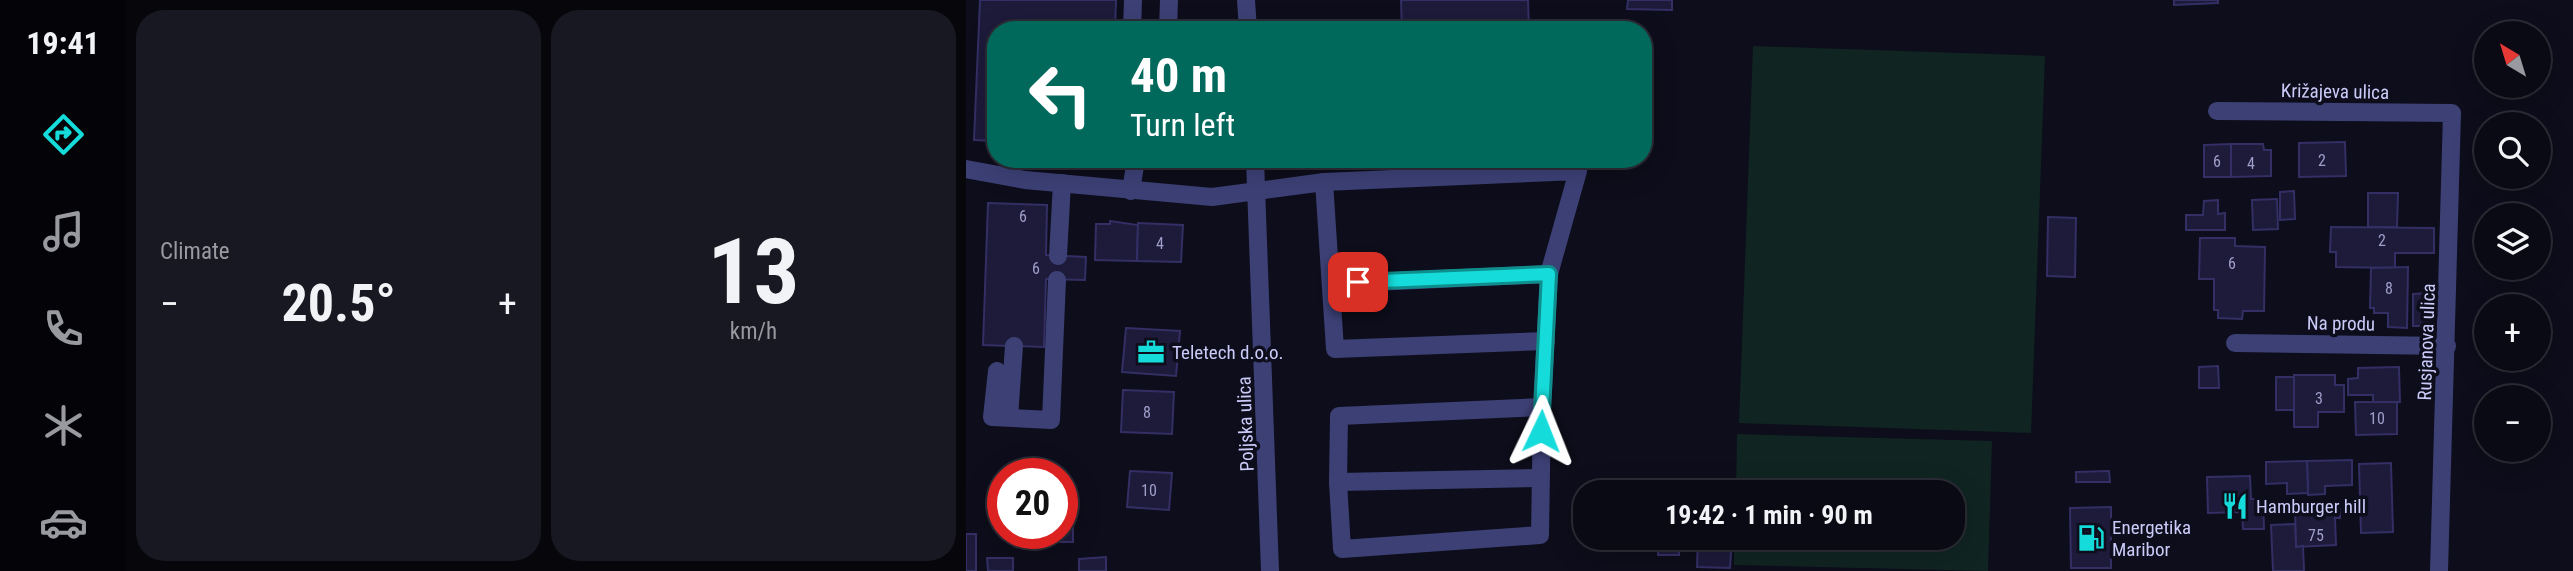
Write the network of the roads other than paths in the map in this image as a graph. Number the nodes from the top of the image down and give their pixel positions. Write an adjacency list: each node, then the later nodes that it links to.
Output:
1 (1133, 0): 4 (street)
2 (1169, 0): 5 (street)
3 (1246, 0): 6 (street)
4 (1132, 21)
5 (1168, 21)
6 (1247, 21)
7 (2217, 111): 8 (street, Križajeva ulica)
8 (2452, 113): 23 (street, Rusjanova ulica)
9 (1135, 168): 14 (street)
10 (1255, 168): 15 (street, Poljska ulica)
11 (966, 169): 13 (street)
12 (1324, 182): 15 (street); 17 (street); 19 (street)
13 (1062, 183): 14 (street); 16 (street)
14 (1131, 191): 15 (street)
15 (1256, 192): 29 (street, Poljska ulica)
16 (1058, 256)
17 (1549, 274): 19 (street); 20 (street)
18 (1057, 280): 26 (street)
19 (1331, 284): 20 (street)
20 (1545, 341): 25 (street)
21 (2235, 343): 23 (street, Na produ)
22 (1014, 346): 26 (street)
23 (2447, 346): 30 (street, Rusjanova ulica)
24 (997, 371): 26 (street)
25 (1542, 407): 27 (street); 28 (street)
26 (1009, 417)
27 (1539, 478): 28 (street); 28 (street)
28 (1338, 482)
29 (1270, 571)
30 (2439, 571)

